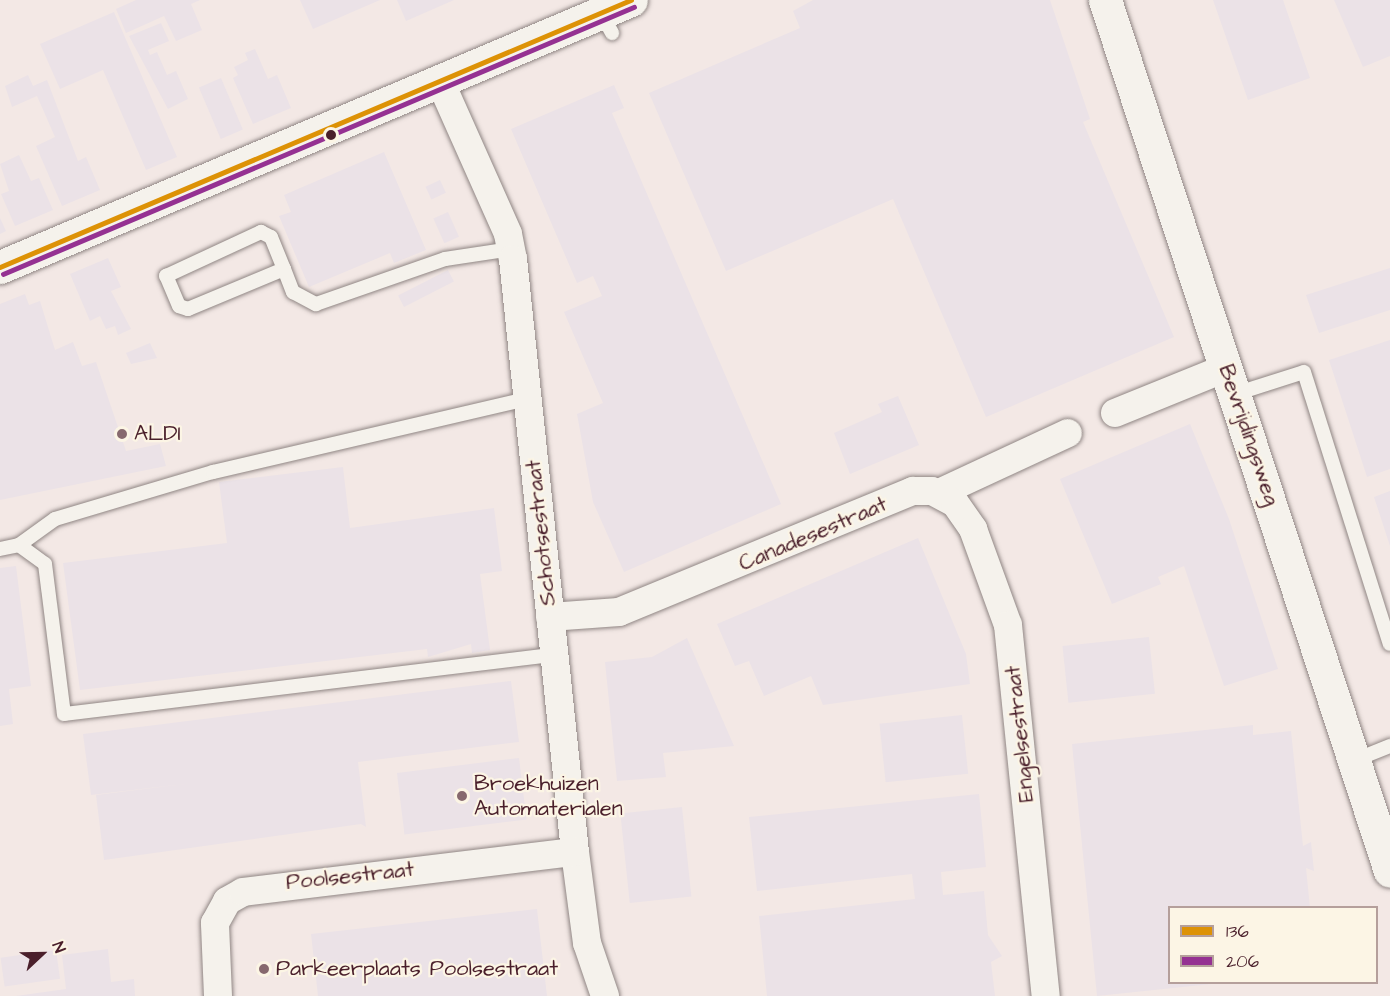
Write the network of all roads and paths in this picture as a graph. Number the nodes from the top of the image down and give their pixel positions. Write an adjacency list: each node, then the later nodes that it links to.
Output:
1 (631, 0): 3 (main road)
2 (1105, 0): 8 (main road, Bevrijdingsweg)
3 (603, 15): 4 (main road)
4 (440, 81): 5 (street, Schotsestraat); 6 (main road)
5 (511, 249): 7 (lane); 9 (street, Schotsestraat)
6 (0, 267)
7 (284, 269): 7 (lane)
8 (1231, 381): 10 (street); 16 (lane); 19 (main road, Bevrijdingsweg)
9 (527, 399): 13 (lane); 15 (street, Schotsestraat)
10 (1115, 413)
11 (1068, 433): 12 (street, Canadesestraat)
12 (939, 493): 15 (street, Canadesestraat); 24 (street, Engelsestraat)
13 (19, 546): 14 (lane); 17 (lane)
14 (0, 549)
15 (550, 617): 17 (street, Schotsestraat)
16 (1390, 644)
17 (554, 655): 20 (street, Schotsestraat)
18 (1390, 746): 19 (lane)
19 (1355, 760): 21 (main road, Bevrijdingsweg)
20 (575, 852): 22 (street, Poolsestraat); 23 (street, Schotsestraat)
21 (1390, 871)
22 (218, 996)
23 (605, 996)
24 (1046, 996)

